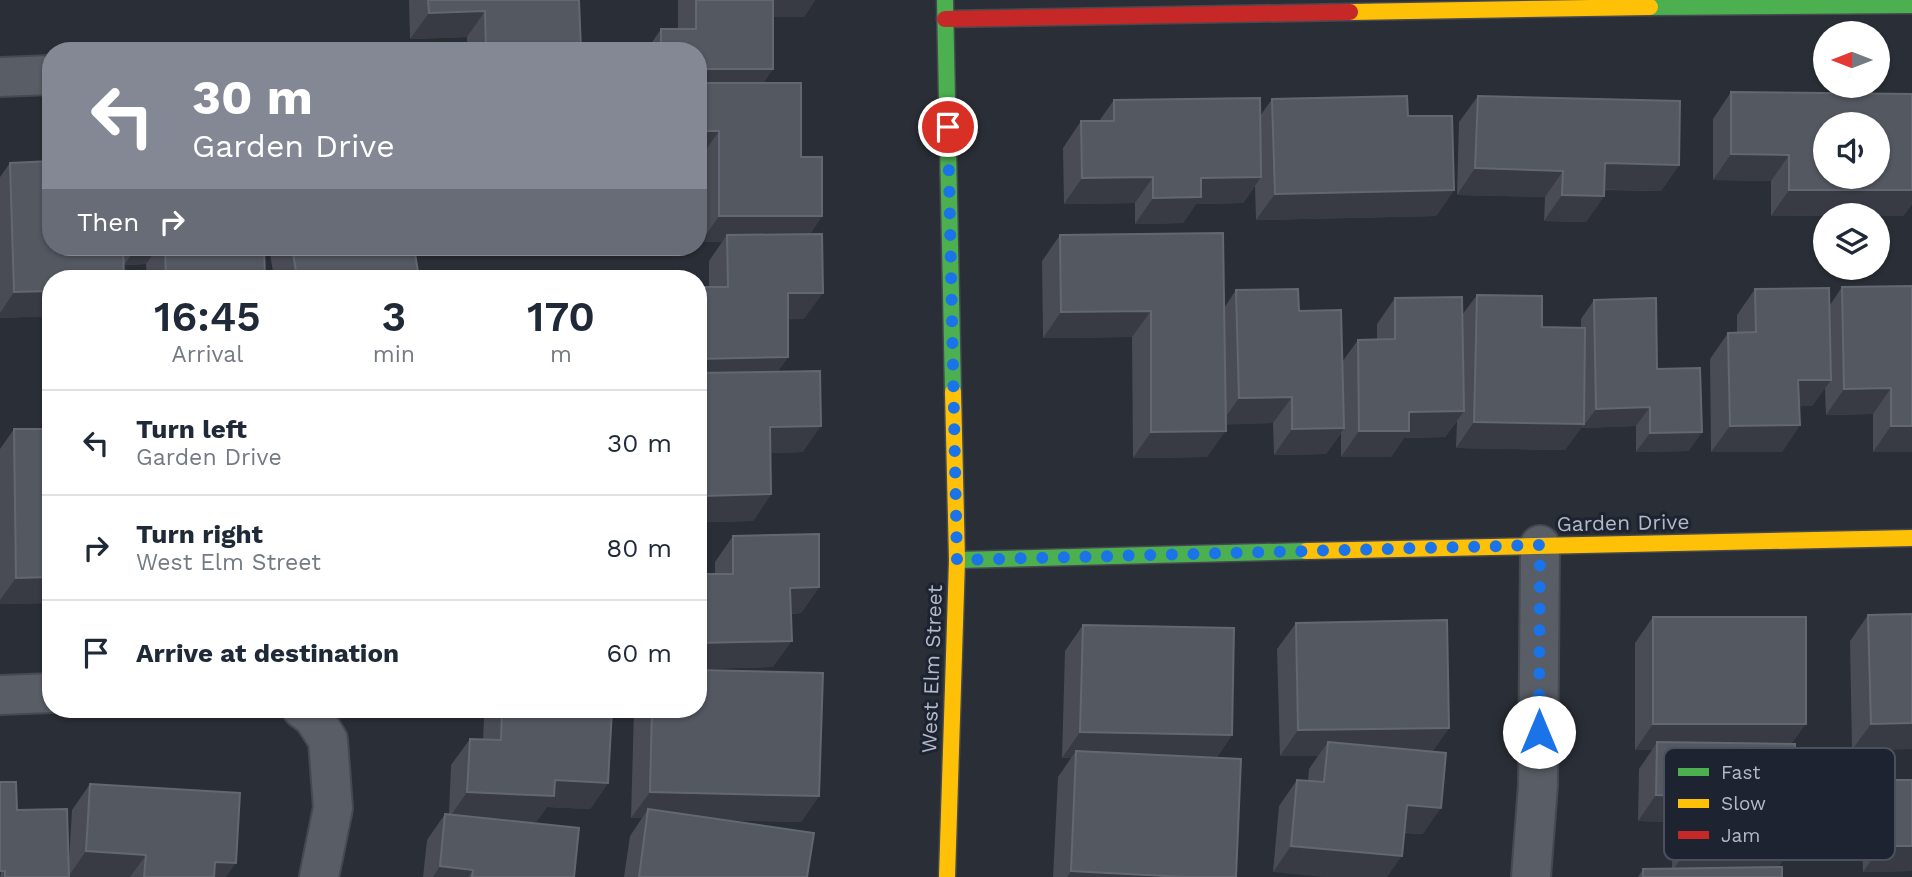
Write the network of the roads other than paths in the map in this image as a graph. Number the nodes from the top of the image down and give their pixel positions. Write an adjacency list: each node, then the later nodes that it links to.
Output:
1 (946, 0): 4 (street, West Elm Street)
2 (1544, 4): 3 (street); 4 (street)
3 (1912, 5)
4 (946, 19): 9 (street, West Elm Street)
5 (42, 75): 6 (street)
6 (0, 77)
7 (1912, 538): 8 (street, Garden Drive)
8 (1540, 545): 9 (street, Garden Drive); 15 (street)
9 (957, 560): 14 (street, West Elm Street)
10 (42, 693): 11 (street)
11 (0, 695)
12 (314, 718): 13 (street)
13 (319, 877)
14 (947, 877)
15 (1531, 877)

